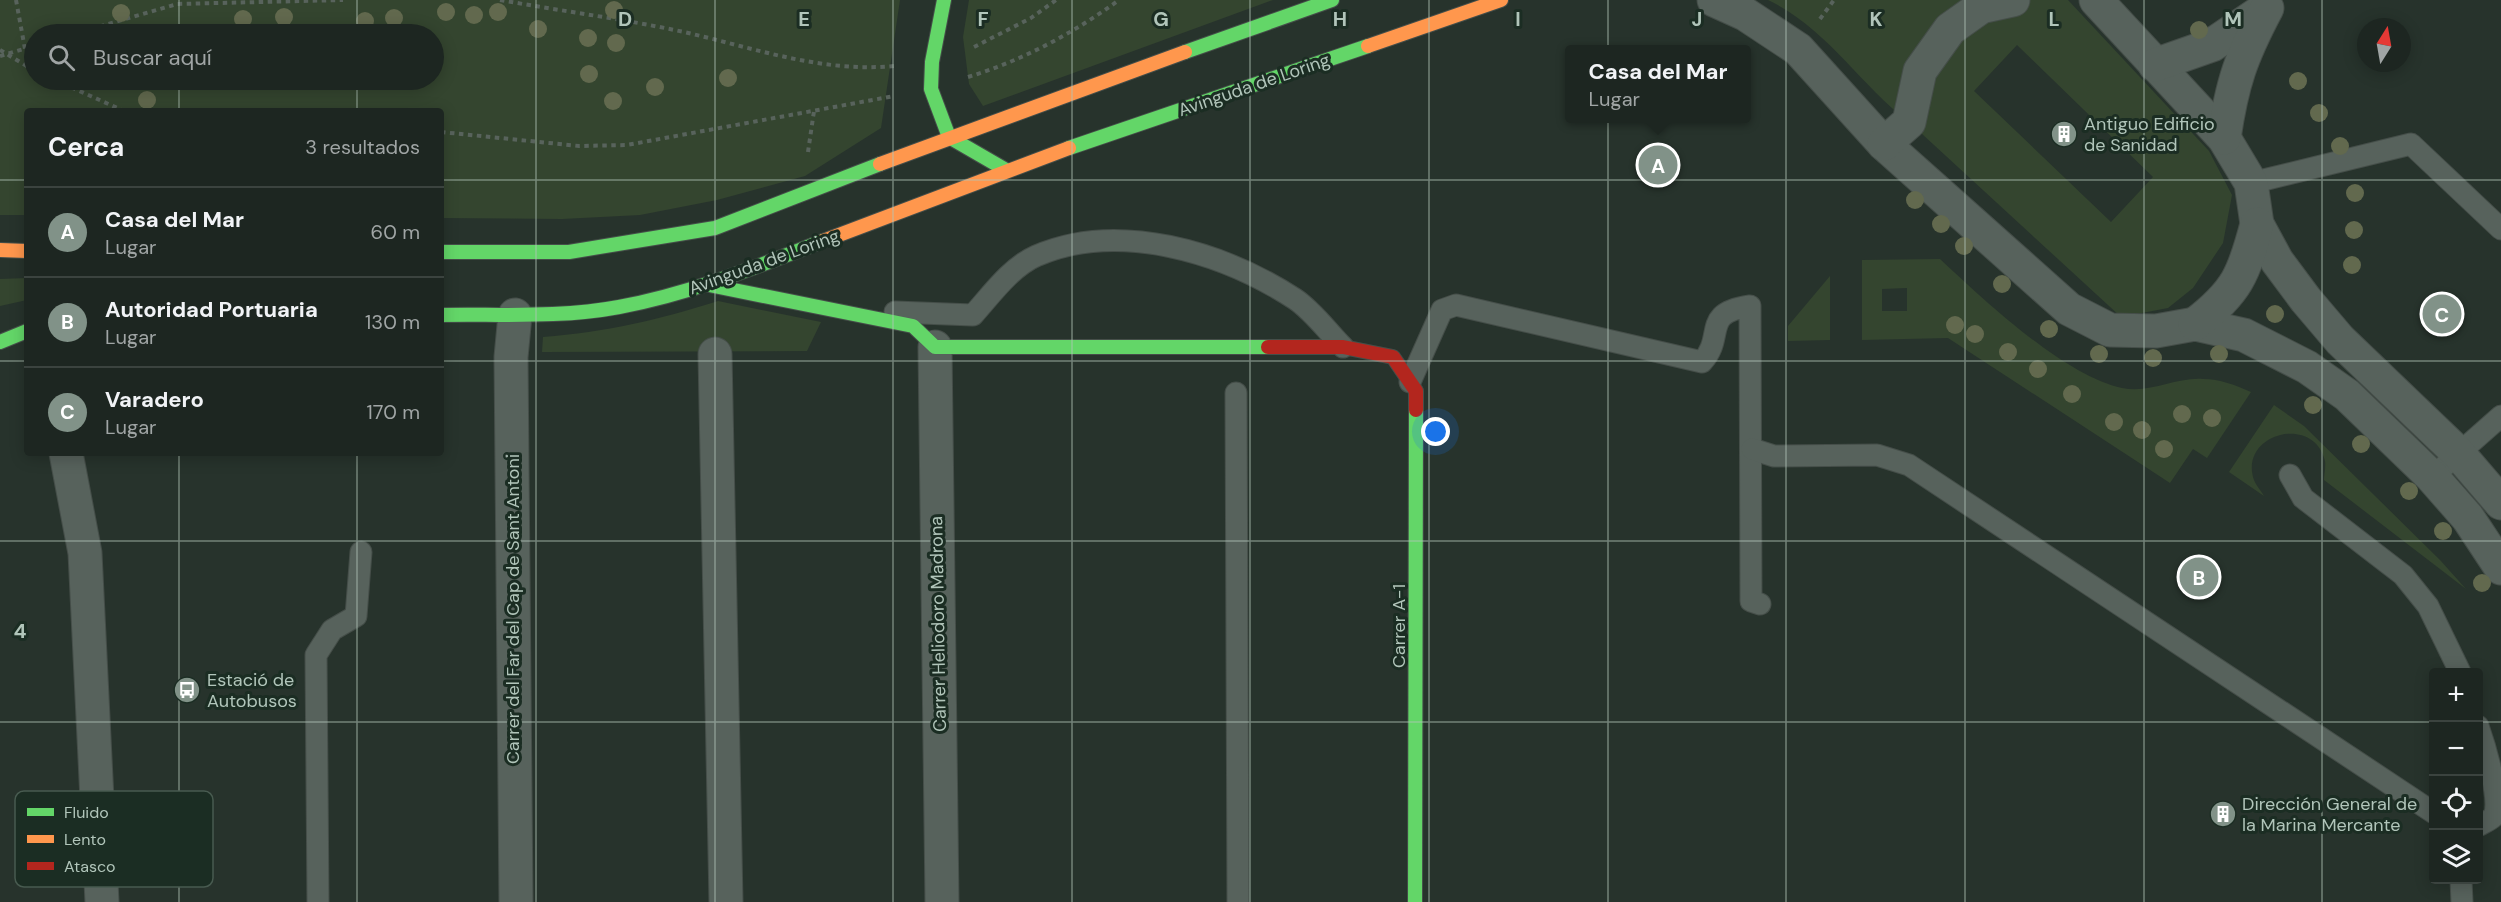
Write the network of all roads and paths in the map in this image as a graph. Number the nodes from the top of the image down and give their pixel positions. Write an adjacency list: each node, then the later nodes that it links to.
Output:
1 (16, 0): 14 (path)
2 (343, 0): 13 (path)
3 (500, 0): 19 (path)
4 (944, 0): 19 (main road)
5 (1056, 0): 19 (path)
6 (1119, 0): 22 (path)
7 (1332, 0): 27 (main road)
8 (1501, 0): 31 (main road, Avinguda de Loring)
9 (1714, 0): 29 (street)
10 (2013, 0): 29 (street)
11 (2096, 0): 21 (street)
12 (2271, 4): 21 (street); 28 (street)
13 (108, 24)
14 (24, 44)
15 (24, 49): 17 (path)
16 (0, 50): 17 (path)
17 (7, 54): 18 (path); 20 (path)
18 (0, 56)
19 (932, 62): 22 (main road)
20 (24, 64)
21 (2155, 65): 28 (street)
22 (931, 89): 25 (path); 27 (main road)
23 (77, 90): 24 (path)
24 (117, 108)
25 (814, 111): 26 (path); 30 (path)
26 (444, 132)
27 (949, 137): 31 (main road); 37 (main road)
28 (2224, 138): 32 (street)
29 (1884, 144): 42 (street)
30 (808, 154)
31 (1006, 170): 38 (main road, Avinguda de Loring)
32 (2251, 183): 33 (street); 34 (lane)
33 (2257, 224): 42 (street); 54 (street)
34 (2501, 229)
35 (0, 250): 36 (main road)
36 (24, 250)
37 (444, 252)
38 (709, 285): 39 (main road); 41 (main road, Avinguda de Loring)
39 (847, 311): 45 (main road); 46 (lane)
40 (444, 315): 41 (main road, Avinguda de Loring)
41 (515, 315): 71 (street, Carrer del Far del Cap de Sant Antoni)
42 (2195, 324): 57 (street)
43 (24, 332): 44 (main road)
44 (0, 342)
45 (934, 347): 46 (main road); 73 (street, Carrer Heliodoro Madrona)
46 (1343, 347): 50 (main road, Carrer A-1)
47 (24, 348): 48 (street)
48 (0, 350)
49 (715, 354): 72 (street)
50 (1410, 381): 53 (lane); 75 (main road, Carrer A-1)
51 (1236, 393): 74 (lane)
52 (2501, 416): 54 (lane)
53 (1752, 449): 61 (lane); 65 (lane)
54 (2458, 453): 57 (lane); 58 (street)
55 (67, 456): 64 (street)
56 (2290, 475): 62 (lane)
57 (2432, 477): 60 (street)
58 (2501, 503)
59 (361, 552): 70 (lane)
60 (2501, 568)
61 (1760, 604)
62 (2458, 668)
63 (2483, 741): 66 (lane)
64 (97, 791)
65 (2429, 810)
66 (2483, 823)
67 (2461, 884): 76 (lane)
68 (101, 887): 69 (street)
69 (102, 902)
70 (318, 902)
71 (516, 902)
72 (726, 902)
73 (942, 902)
74 (1238, 902)
75 (1415, 902)
76 (2462, 902)

